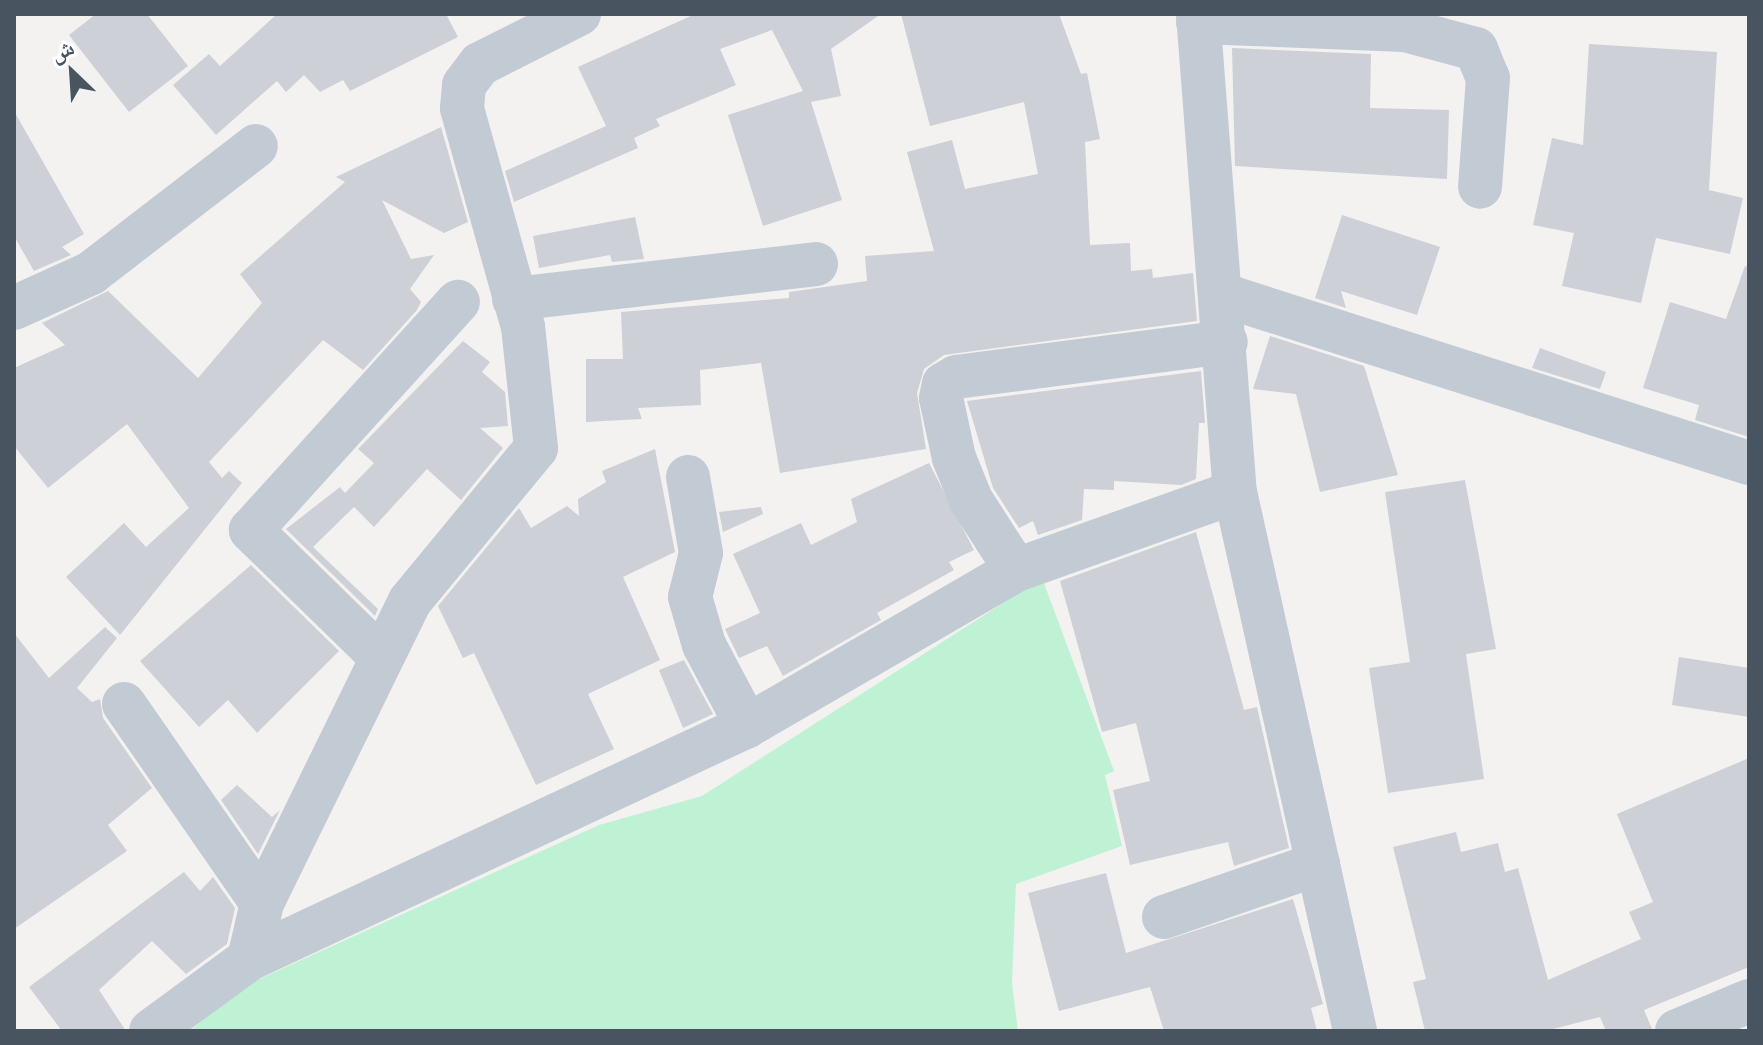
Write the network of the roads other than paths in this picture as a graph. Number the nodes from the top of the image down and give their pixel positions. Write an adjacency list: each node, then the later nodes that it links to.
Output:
1 (579, 14): 3 (street)
2 (1198, 18): 5 (street); 7 (street)
3 (518, 26): 8 (street)
4 (256, 146): 10 (street)
5 (1480, 187)
6 (816, 264): 8 (street)
7 (1223, 295): 11 (street); 12 (street)
8 (514, 299): 16 (street)
9 (458, 302): 16 (street)
10 (14, 308)
11 (1226, 342): 14 (street); 15 (street)
12 (1749, 463)
13 (688, 477): 18 (street)
14 (1235, 492): 15 (street); 19 (street)
15 (1016, 570): 18 (street)
16 (381, 657): 20 (street)
17 (124, 704): 20 (street)
18 (747, 726): 22 (street)
19 (1318, 864): 21 (street); 25 (street)
20 (262, 903): 22 (street)
21 (1164, 917)
22 (249, 959): 24 (street)
23 (1749, 1001): 26 (street)
24 (151, 1031)
25 (1355, 1031)
26 (1677, 1031)

